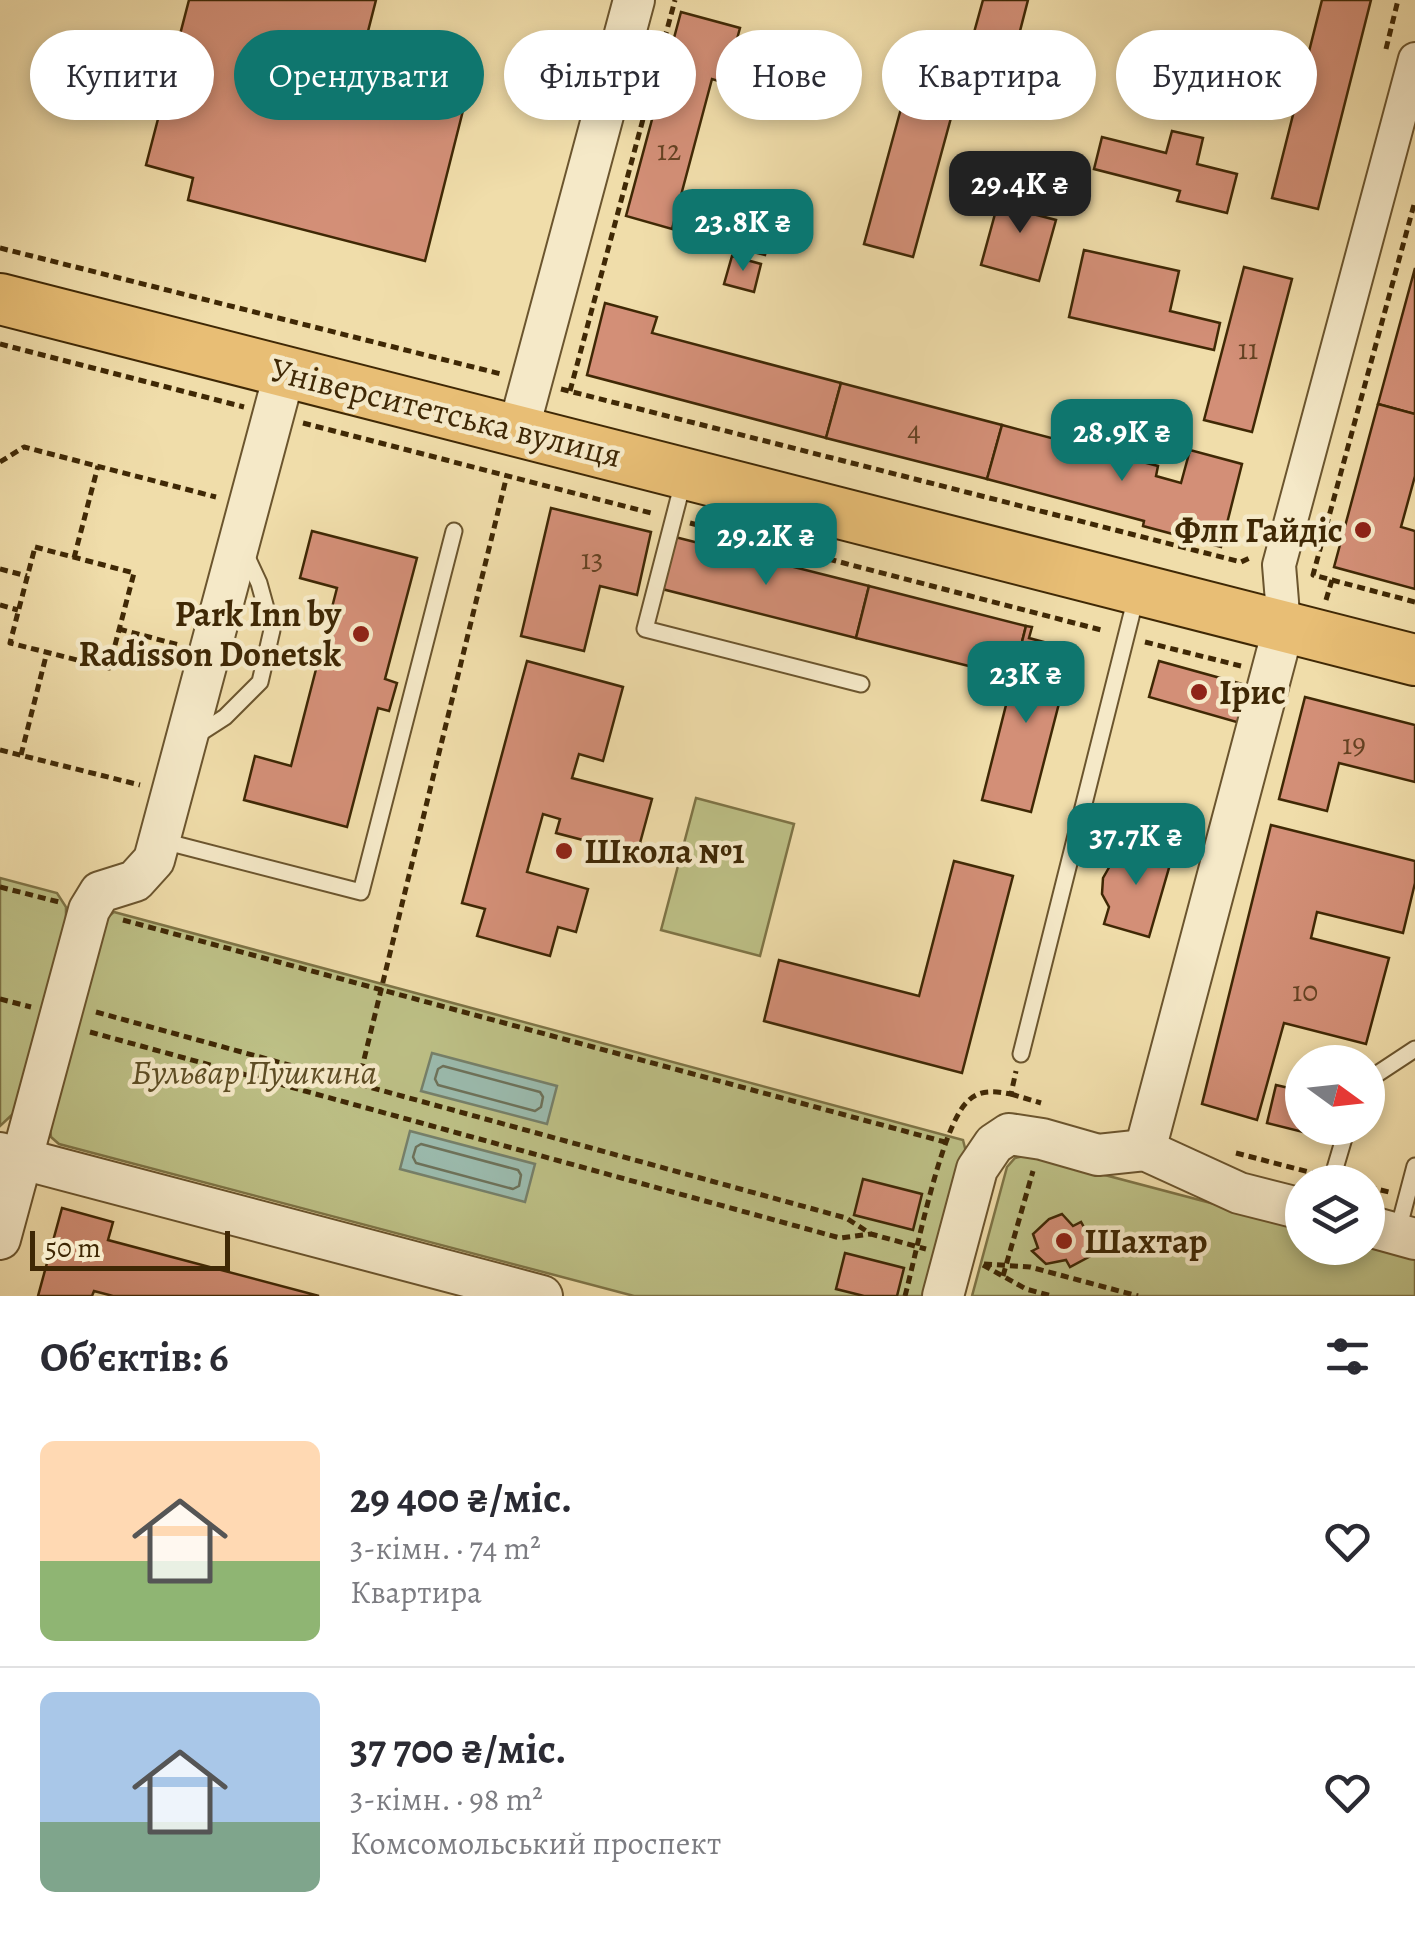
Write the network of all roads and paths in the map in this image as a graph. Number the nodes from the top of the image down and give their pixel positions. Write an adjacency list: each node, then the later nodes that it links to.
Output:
1 (634, 0): 8 (street)
2 (675, 0): 9 (path)
3 (1398, 0): 4 (path)
4 (1399, 58): 25 (street)
5 (0, 248): 8 (path)
6 (0, 299): 7 (main road, Університетська вулиця)
7 (285, 371): 10 (main road, Університетська вулиця); 14 (street)
8 (531, 382): 9 (path); 10 (street)
9 (570, 391): 16 (path)
10 (518, 431): 13 (main road, Університетська вулиця); 38 (path)
11 (0, 462): 12 (path)
12 (98, 466): 14 (path); 17 (path)
13 (685, 474): 21 (main road, Університетська вулиця); 30 (lane)
14 (244, 523): 28 (street); 31 (lane)
15 (454, 531): 35 (lane)
16 (1253, 557)
17 (74, 558): 19 (path); 26 (path)
18 (0, 569): 19 (path)
19 (27, 576): 24 (path)
20 (1332, 580): 22 (path)
21 (1138, 589): 25 (main road, Університетська вулиця); 42 (lane)
22 (1415, 602)
23 (0, 605): 24 (path)
24 (18, 610): 27 (path)
25 (1284, 626): 29 (main road, Університетська вулиця); 47 (street)
26 (120, 629): 27 (path); 28 (path)
27 (48, 652): 33 (path)
28 (209, 652): 31 (street)
29 (1415, 660)
30 (861, 684)
31 (186, 742): 34 (street)
32 (0, 750): 33 (path)
33 (21, 755): 34 (path)
34 (172, 794): 35 (street)
35 (159, 840): 37 (street)
36 (0, 887): 37 (path)
37 (89, 910): 38 (path); 40 (street)
38 (383, 990): 44 (path); 46 (path)
39 (0, 999): 40 (path)
40 (62, 1015): 44 (path); 48 (street); 52 (path)
41 (1415, 1048): 43 (lane)
42 (1021, 1054): 46 (path)
43 (1385, 1068)
44 (358, 1084): 52 (path)
45 (1042, 1139): 47 (street); 54 (street); 55 (path)
46 (946, 1142): 54 (path)
47 (1146, 1150): 50 (street)
48 (11, 1155): 53 (street); 57 (street)
49 (1415, 1166): 51 (lane)
50 (1285, 1205)
51 (1393, 1233)
52 (871, 1234): 54 (path)
53 (0, 1239)
54 (936, 1251): 58 (path); 59 (street)
55 (1006, 1266): 56 (path); 56 (path); 61 (path)
56 (1003, 1276): 60 (path)
57 (542, 1296)
58 (904, 1296)
59 (943, 1296)
60 (1052, 1296)
61 (1138, 1296)

